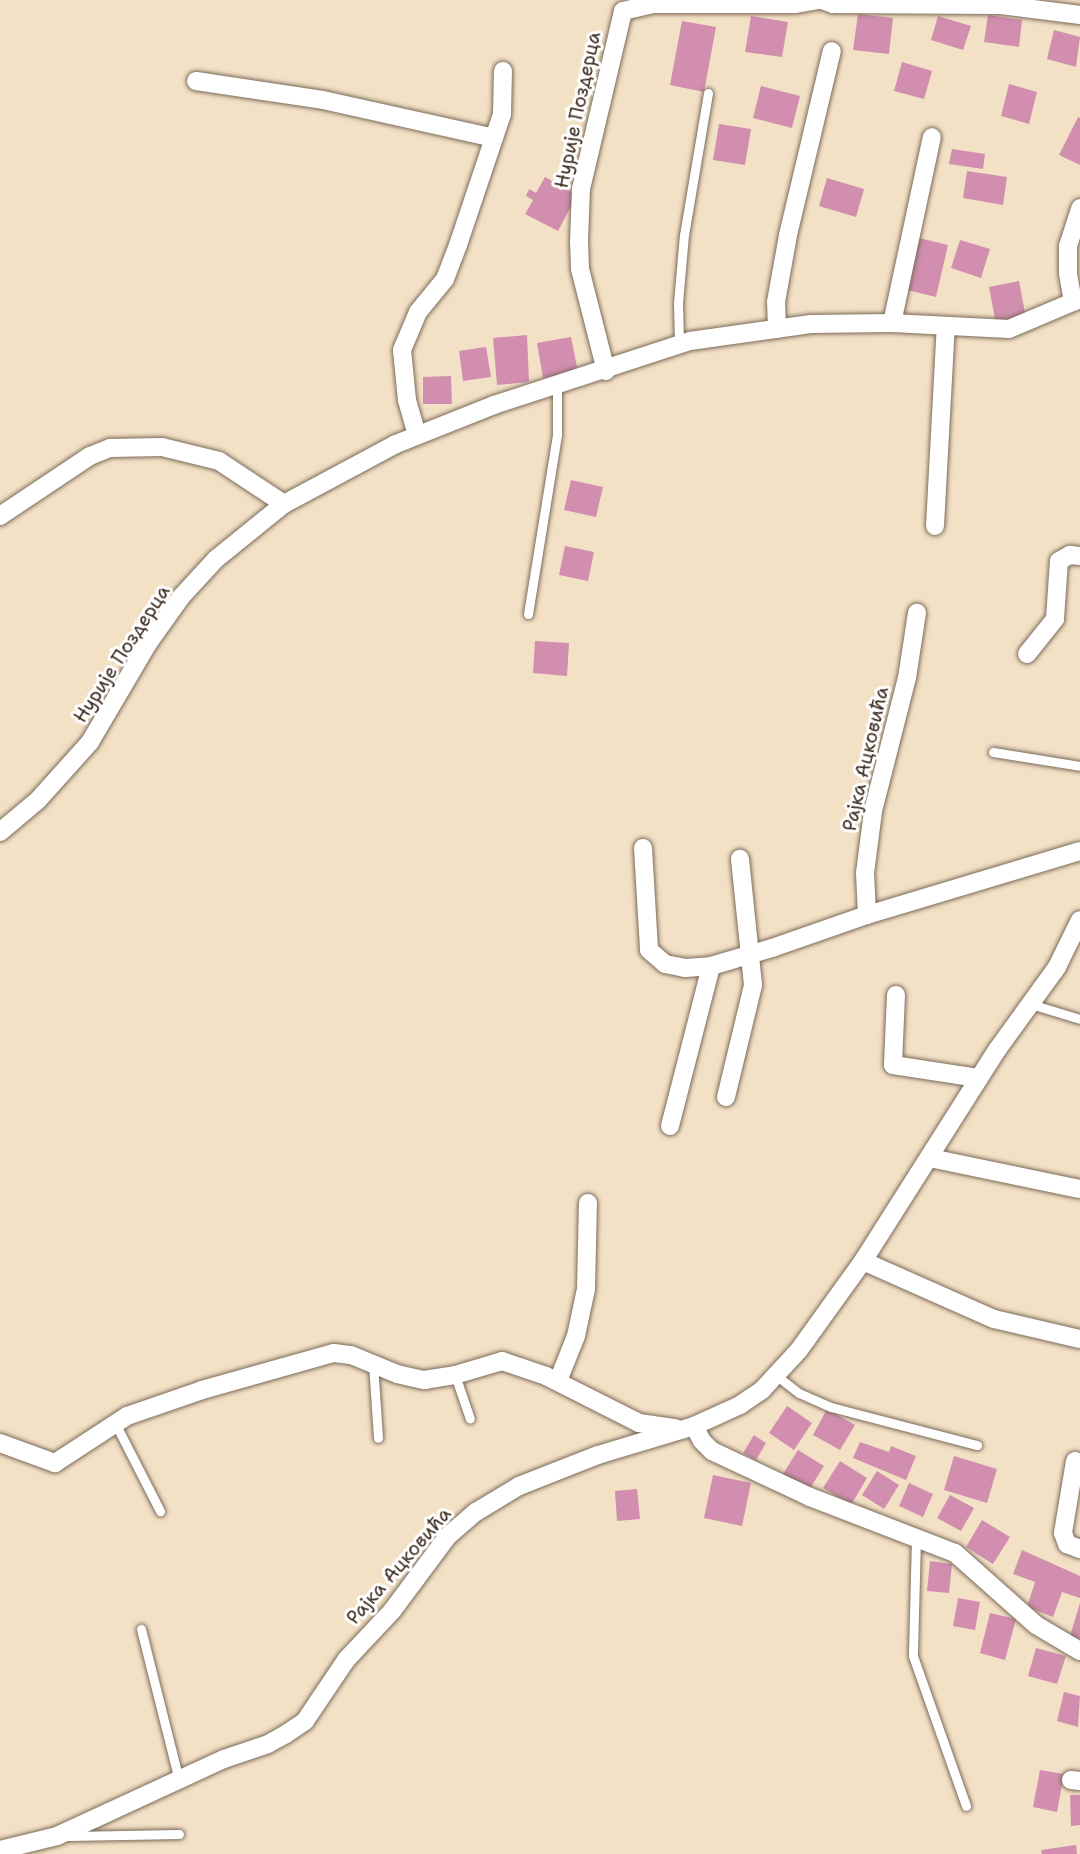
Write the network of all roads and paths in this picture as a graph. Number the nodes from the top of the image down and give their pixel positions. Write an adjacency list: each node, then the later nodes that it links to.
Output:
1 (820, 0): 2 (street, Нурије Поздерца); 3 (street, Нурије Поздерца)
2 (654, 2): 17 (street, Нурије Поздерца)
3 (957, 2): 4 (street, Нурије Поздерца)
4 (1080, 15)
5 (832, 51): 15 (street)
6 (503, 71): 10 (street)
7 (196, 81): 10 (street)
8 (708, 93): 16 (lane)
9 (932, 137): 13 (street)
10 (494, 138): 19 (street)
11 (1080, 208): 12 (street, Нурије Поздерца)
12 (1076, 301): 14 (street, Нурије Поздерца)
13 (892, 323): 14 (street, Нурије Поздерца); 15 (street, Нурије Поздерца)
14 (946, 326): 22 (street)
15 (776, 329): 16 (street, Нурије Поздерца)
16 (679, 343): 17 (street, Нурије Поздерца)
17 (606, 371): 18 (street, Нурије Поздерца)
18 (557, 387): 19 (street, Нурије Поздерца); 25 (lane)
19 (417, 435): 20 (street, Нурије Поздерца)
20 (284, 503): 21 (street); 29 (street, Нурије Поздерца)
21 (0, 516)
22 (935, 526)
23 (1080, 556): 26 (street)
24 (917, 613): 33 (street, Рајка Ацковића)
25 (528, 614)
26 (1027, 654)
27 (993, 752): 28 (lane)
28 (1080, 766)
29 (0, 832)
30 (643, 848): 36 (street)
31 (1080, 851): 33 (street)
32 (740, 859): 35 (street)
33 (867, 915): 35 (street)
34 (1080, 920): 38 (street, Рајка Ацковића)
35 (751, 954): 36 (street); 41 (street)
36 (710, 966): 42 (street)
37 (896, 995): 40 (street)
38 (1031, 1004): 39 (lane); 40 (street, Рајка Ацковића)
39 (1080, 1019)
40 (978, 1078): 43 (street, Рајка Ацковића)
41 (726, 1097)
42 (670, 1126)
43 (930, 1158): 44 (street); 46 (street, Рајка Ацковића)
44 (1080, 1189)
45 (587, 1203): 51 (street)
46 (863, 1261): 47 (street); 50 (street, Рајка Ацковића)
47 (1080, 1339)
48 (373, 1364): 49 (street); 53 (street); 55 (lane)
49 (455, 1375): 51 (street); 52 (lane)
50 (777, 1376): 54 (street, Рајка Ацковића); 57 (lane)
51 (558, 1381): 54 (street)
52 (470, 1419)
53 (115, 1423): 56 (street); 59 (lane)
54 (690, 1428): 60 (street); 64 (street, Рајка Ацковића)
55 (378, 1437)
56 (0, 1443)
57 (978, 1445)
58 (1075, 1461): 61 (street)
59 (160, 1511)
60 (916, 1536): 63 (street); 65 (lane)
61 (1080, 1549)
62 (141, 1629): 64 (lane)
63 (1080, 1651)
64 (179, 1780): 67 (street, Рајка Ацковића)
65 (966, 1806)
66 (179, 1834): 67 (lane, Рајка Ацковића)
67 (57, 1836): 68 (street, Рајка Ацковића)
68 (0, 1850)

